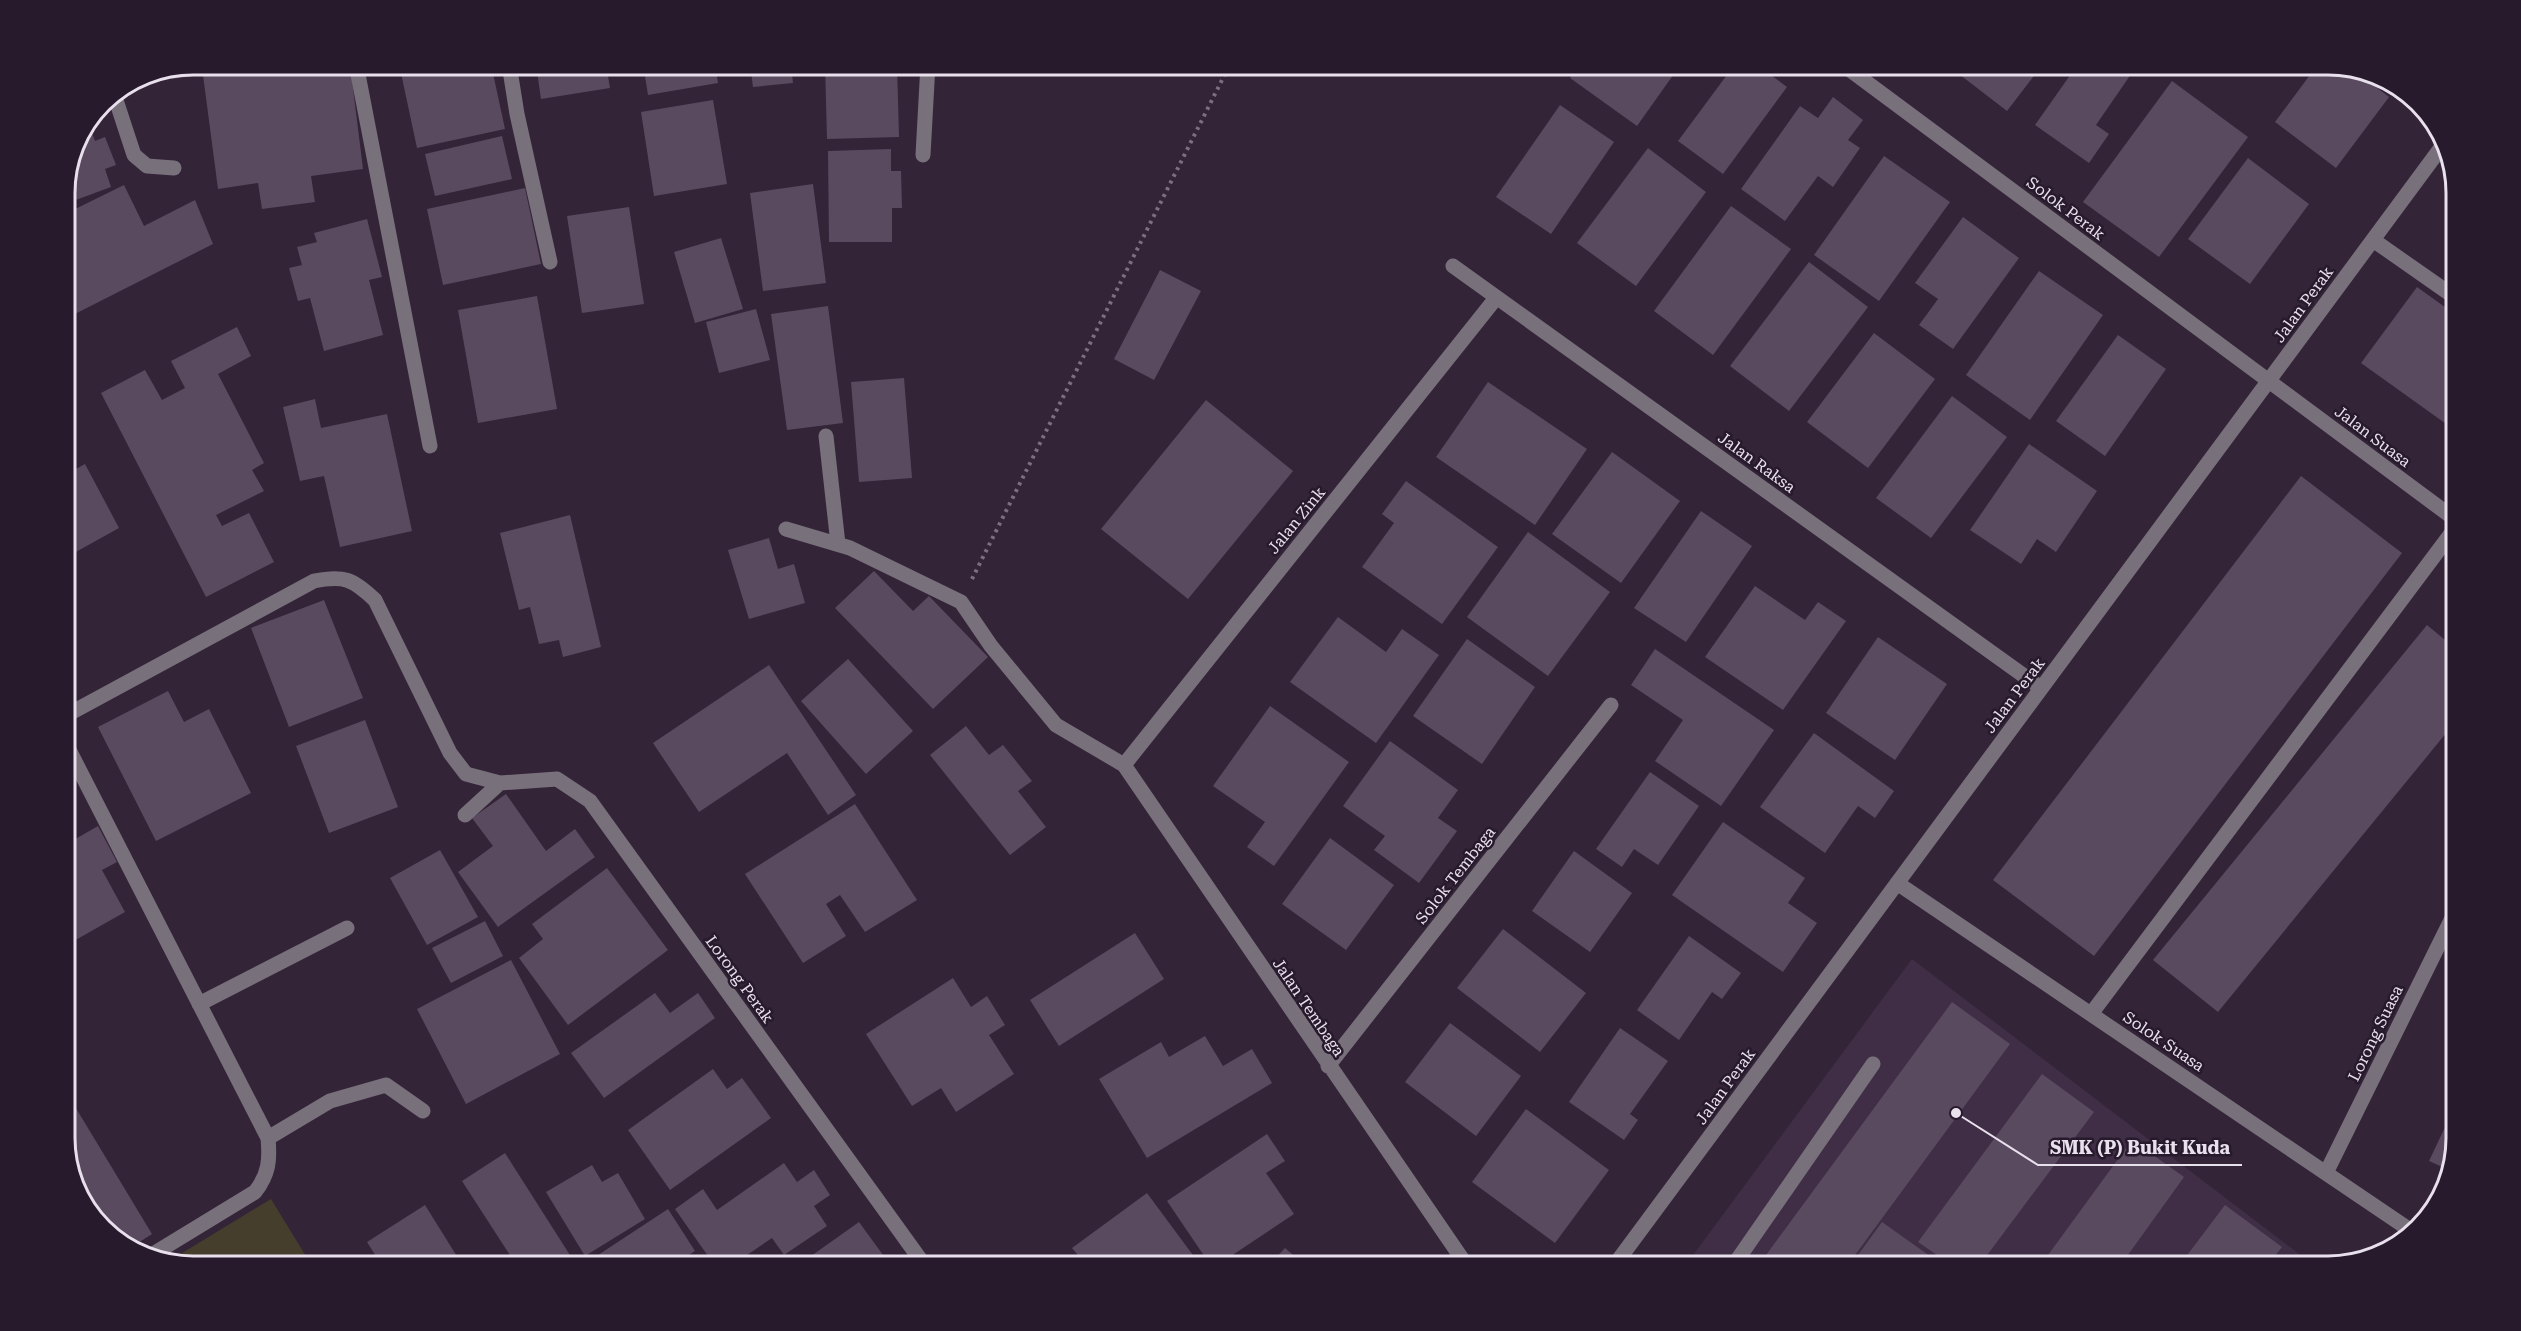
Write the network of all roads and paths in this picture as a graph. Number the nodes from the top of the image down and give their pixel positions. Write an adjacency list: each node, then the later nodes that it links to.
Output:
1 (358, 75): 17 (street)
2 (511, 75): 11 (street)
3 (927, 75): 8 (street)
4 (1224, 75): 22 (path)
5 (1857, 75): 15 (street, Solok Perak)
6 (117, 103): 9 (street)
7 (2438, 151): 10 (street, Jalan Perak)
8 (923, 155)
9 (174, 168)
10 (2373, 240): 13 (street); 15 (street, Jalan Perak)
11 (550, 262)
12 (1453, 266): 14 (street, Jalan Raksa)
13 (2446, 291)
14 (1496, 298): 23 (street, Jalan Raksa); 27 (street, Jalan Zink)
15 (2269, 380): 18 (street, Jalan Suasa); 23 (street, Jalan Perak)
16 (826, 436): 21 (street)
17 (430, 446)
18 (2446, 513)
19 (786, 529): 21 (street)
20 (2446, 540): 34 (street)
21 (838, 544): 22 (street)
22 (961, 602): 27 (street)
23 (2041, 688): 30 (street, Jalan Perak)
24 (1611, 705): 36 (street, Solok Tembaga)
25 (75, 711): 28 (street)
26 (75, 762): 33 (street)
27 (1124, 765): 36 (street, Jalan Tembaga)
28 (493, 782): 29 (street); 42 (street, Lorong Perak)
29 (465, 815)
30 (1897, 883): 34 (street, Solok Suasa); 44 (street, Jalan Perak)
31 (347, 928): 33 (street)
32 (2446, 930): 39 (street, Lorong Suasa)
33 (199, 1004): 38 (street)
34 (2091, 1014): 39 (street, Solok Suasa)
35 (1873, 1064): 45 (street)
36 (1328, 1066): 43 (street, Jalan Tembaga)
37 (423, 1111): 38 (street)
38 (268, 1138): 41 (street)
39 (2326, 1173): 40 (street, Solok Suasa)
40 (2405, 1227)
41 (158, 1251)
42 (918, 1256)
43 (1460, 1256)
44 (1621, 1256)
45 (1740, 1256)

